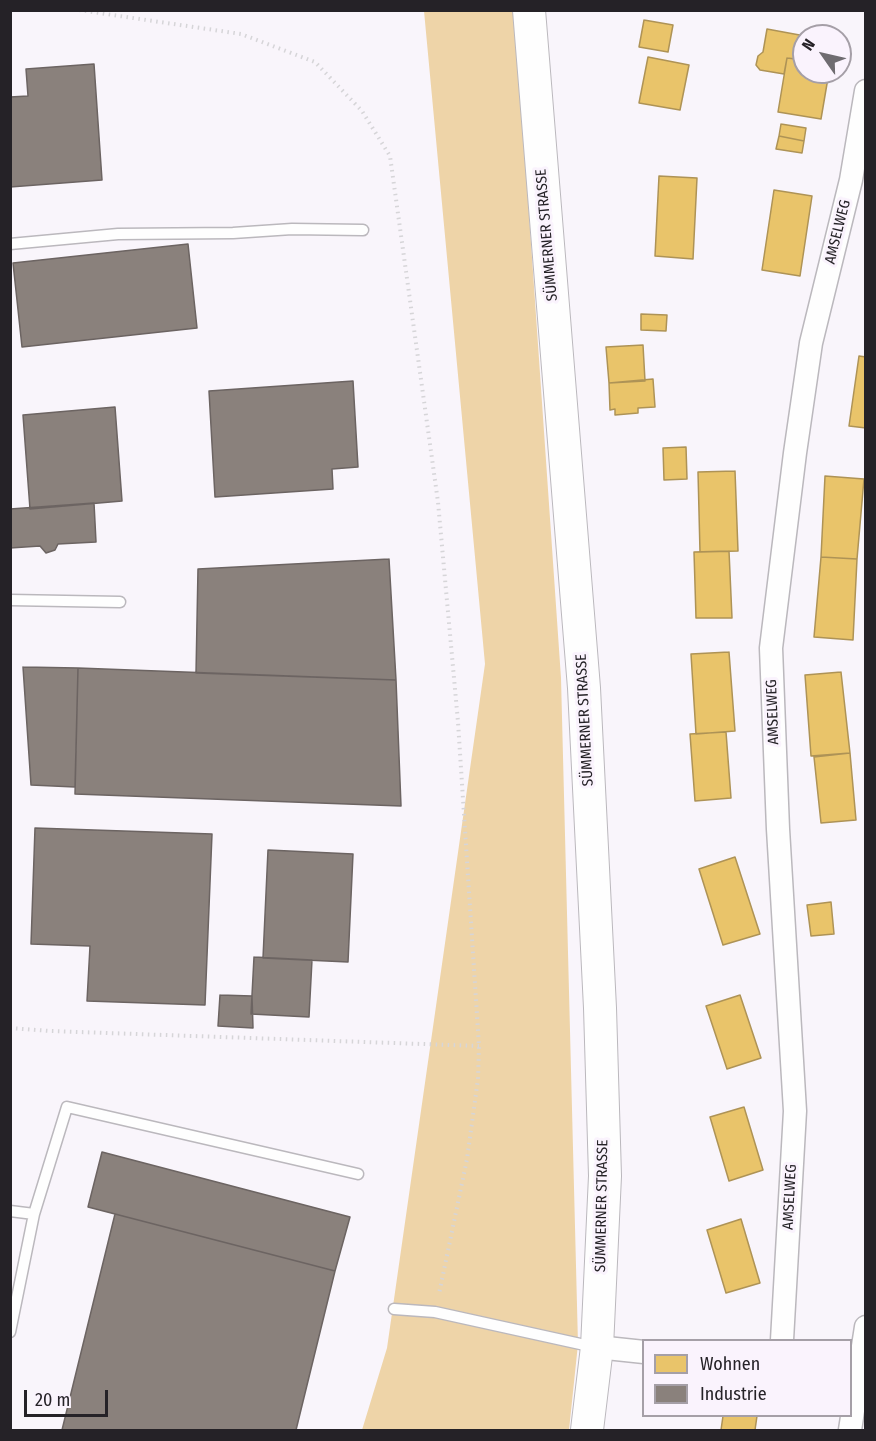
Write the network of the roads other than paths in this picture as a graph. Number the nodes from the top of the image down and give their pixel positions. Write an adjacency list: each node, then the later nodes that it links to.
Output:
1 (529, 10): 14 (main road, SÜMMERNER STRASSE)
2 (866, 91): 13 (street, AMSELWEG)
3 (363, 230): 4 (lane)
4 (10, 244)
5 (10, 600): 6 (lane)
6 (120, 602)
7 (358, 1174): 9 (lane)
8 (10, 1211): 9 (lane)
9 (34, 1214): 12 (lane)
10 (394, 1308): 14 (lane)
11 (866, 1327): 17 (street)
12 (10, 1332)
13 (782, 1339)
14 (597, 1347): 15 (street); 16 (main road, SÜMMERNER STRASSE)
15 (642, 1352)
16 (587, 1431)
17 (850, 1431)

